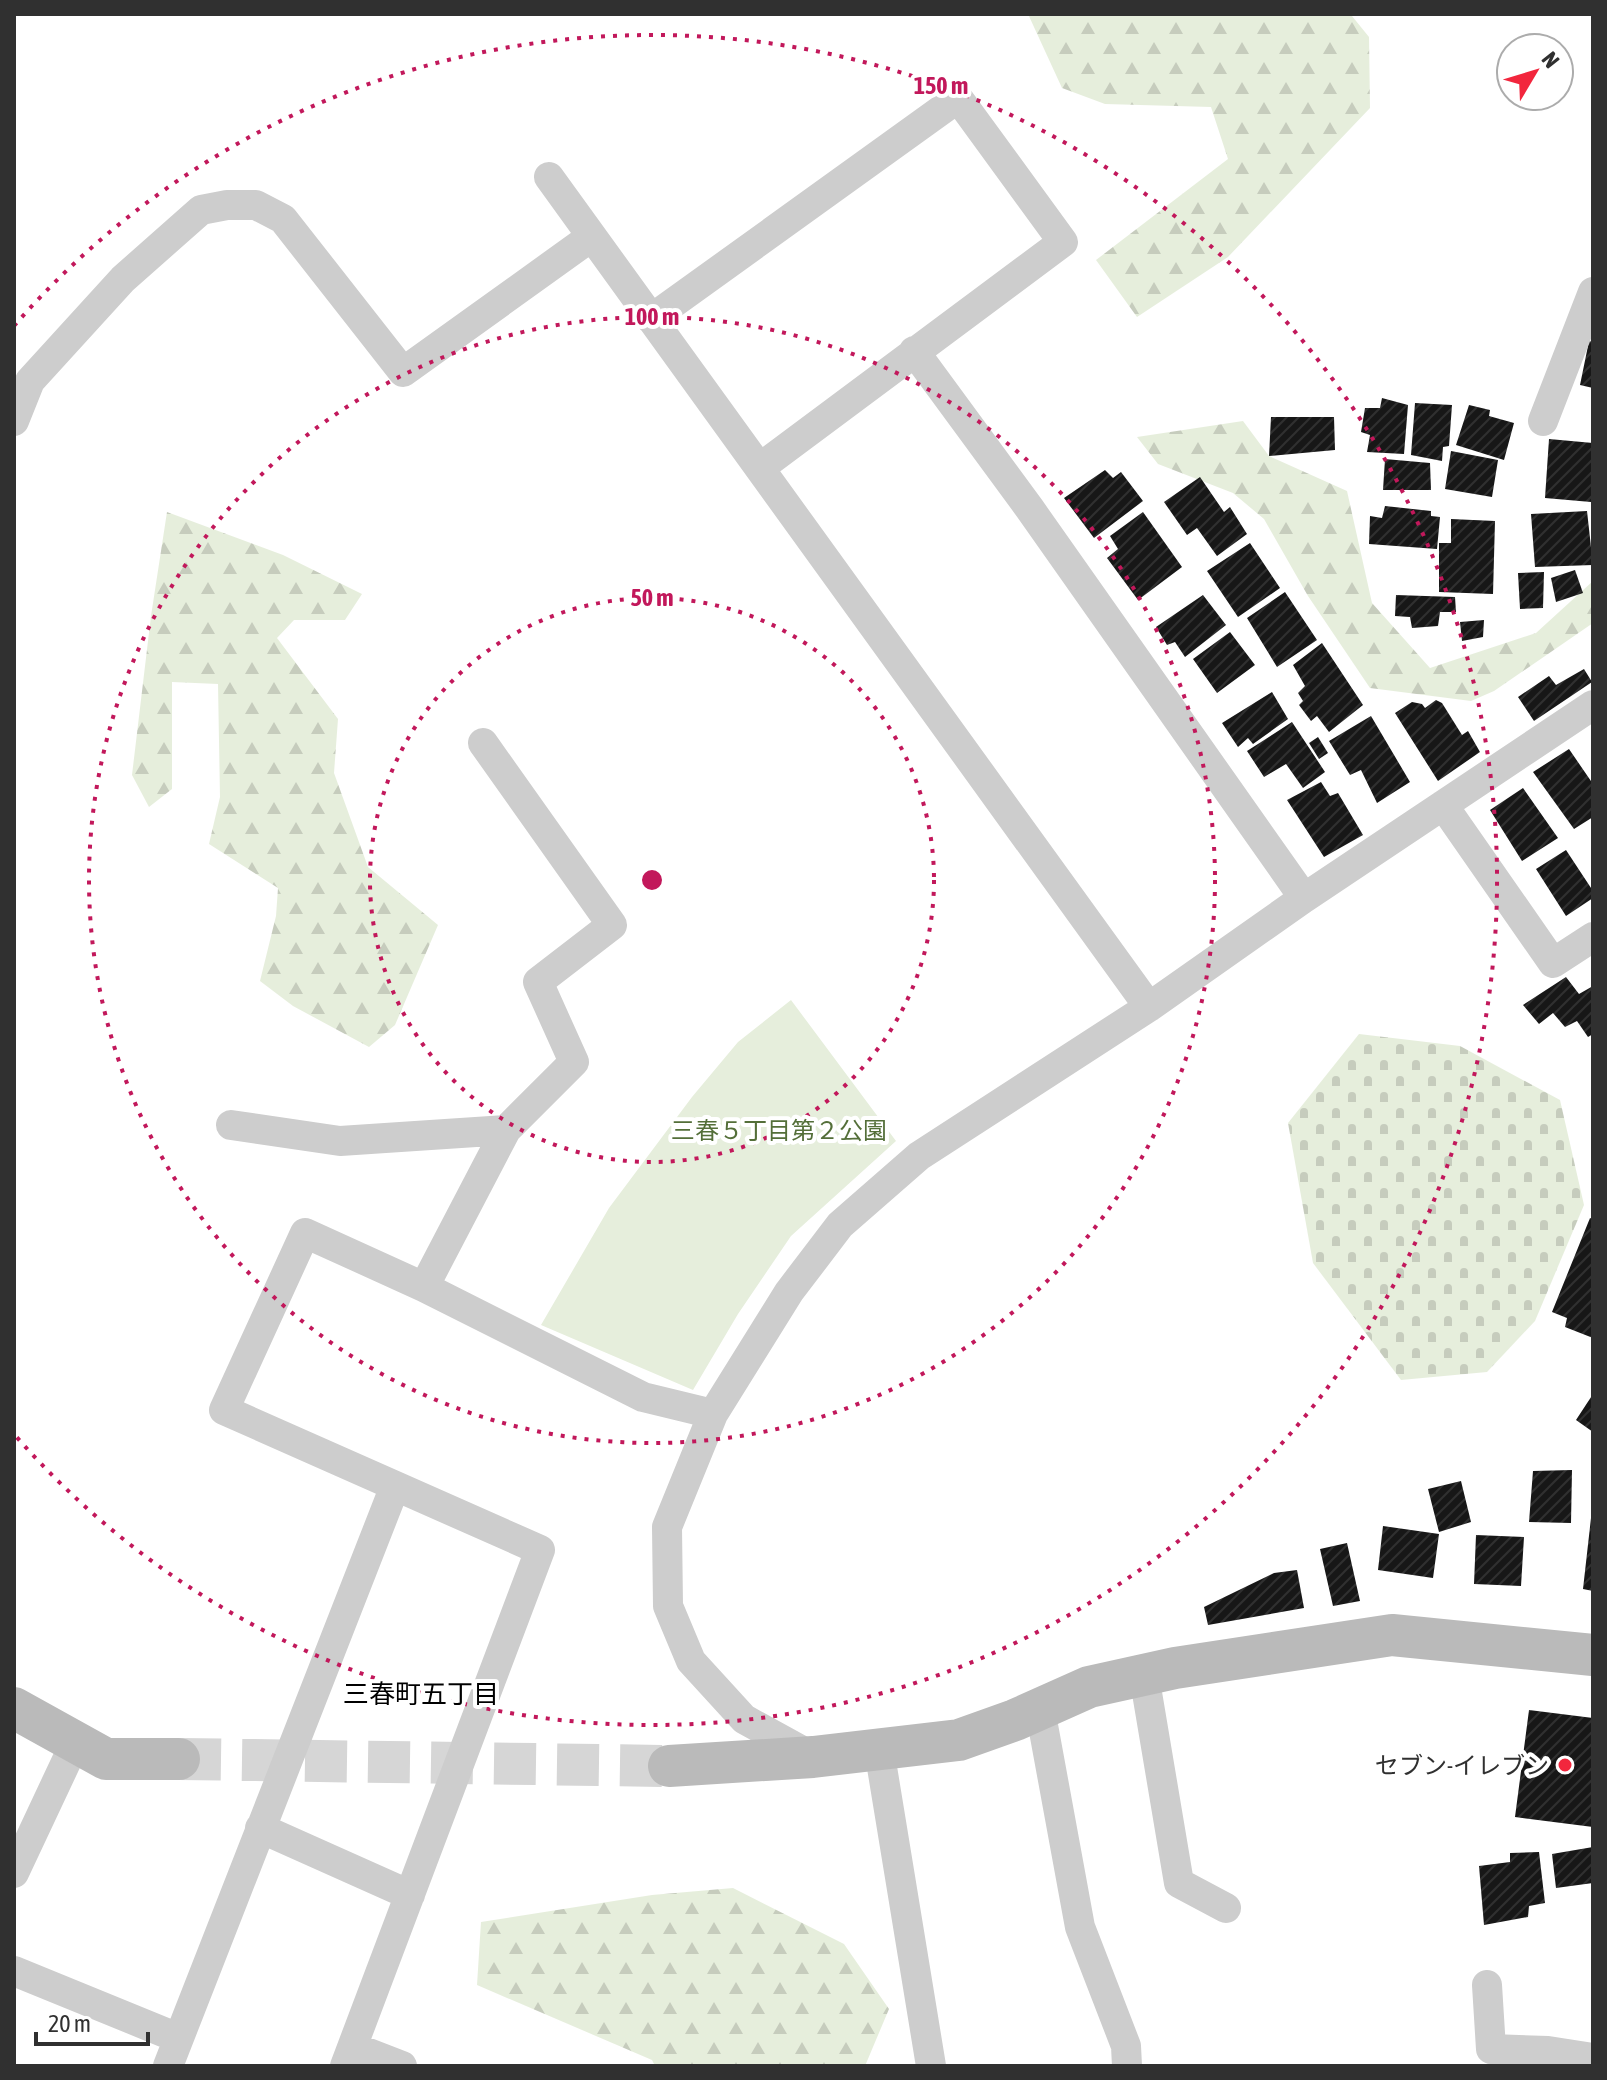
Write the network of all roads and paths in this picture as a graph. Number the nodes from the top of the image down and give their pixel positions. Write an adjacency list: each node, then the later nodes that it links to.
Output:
1 (549, 177): 2 (street)
2 (591, 237): 4 (street); 6 (street)
3 (1593, 292): 7 (street)
4 (651, 319): 5 (street); 8 (street)
5 (914, 351): 8 (street); 12 (street)
6 (14, 421)
7 (1543, 421)
8 (761, 467): 14 (street)
9 (1593, 705): 11 (street)
10 (483, 743): 16 (street)
11 (1443, 805): 12 (street); 13 (street)
12 (1304, 898): 14 (street)
13 (1593, 937)
14 (1149, 1007): 18 (street)
15 (231, 1125): 16 (street)
16 (506, 1130): 17 (street)
17 (424, 1287): 18 (street); 19 (street)
18 (713, 1414): 26 (street)
19 (395, 1486): 29 (street); 31 (street)
20 (1593, 1655): 21 (street)
21 (1144, 1675): 23 (street); 32 (street)
22 (14, 1708): 24 (street)
23 (1040, 1709): 25 (street); 40 (street)
24 (75, 1743): 27 (street); 30 (street)
25 (879, 1749): 26 (street); 39 (street)
26 (813, 1757): 28 (street)
27 (179, 1759)
28 (669, 1766)
29 (260, 1828): 31 (street); 35 (street)
30 (14, 1873)
31 (410, 1895): 36 (street)
32 (1226, 1908)
33 (14, 1971): 35 (street)
34 (1487, 1985): 37 (street)
35 (173, 2052)
36 (349, 2056): 38 (street)
37 (1593, 2058)
38 (402, 2066)
39 (931, 2066)
40 (1127, 2066)

